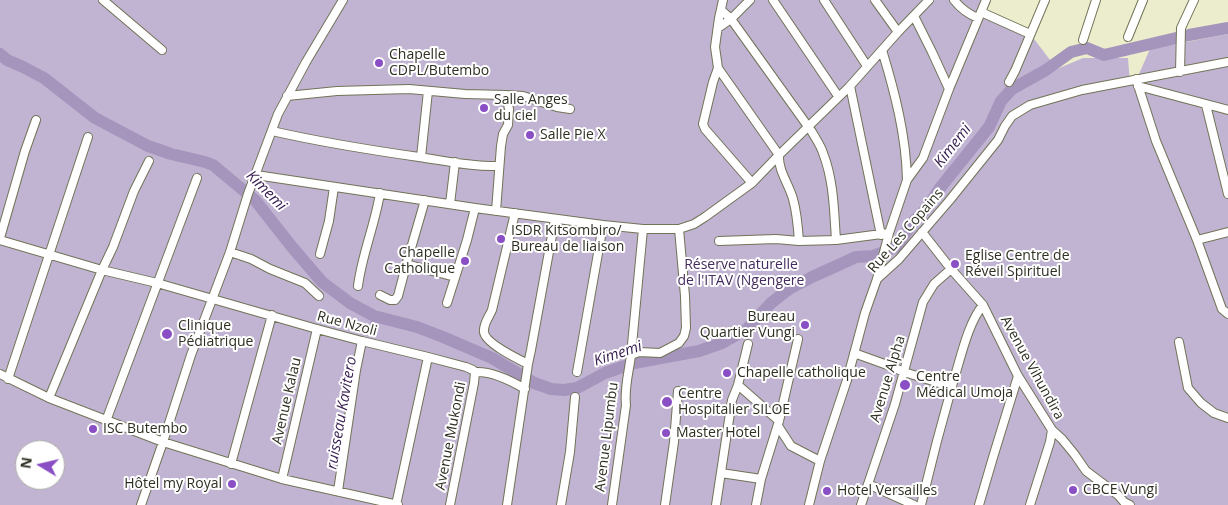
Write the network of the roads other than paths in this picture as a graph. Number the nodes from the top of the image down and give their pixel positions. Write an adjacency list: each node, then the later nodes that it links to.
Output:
1 (103, 0): 24 (street)
2 (343, 0): 36 (street)
3 (723, 0): 15 (street)
4 (750, 0): 18 (street)
5 (773, 0): 37 (street)
6 (824, 0): 27 (street)
7 (876, 0): 20 (street)
8 (928, 0): 17 (street)
9 (954, 0): 16 (street)
10 (986, 0): 16 (street)
11 (1045, 0): 21 (street)
12 (1096, 0): 23 (street)
13 (1143, 0): 22 (street)
14 (1194, 0): 29 (street)
15 (721, 10): 18 (street); 19 (street)
16 (980, 15): 21 (street); 33 (street)
17 (914, 16): 20 (street); 33 (street)
18 (731, 19): 19 (street); 42 (street)
19 (718, 28): 28 (street)
20 (898, 32): 25 (street)
21 (1030, 34): 30 (street)
22 (1128, 37)
23 (1084, 40)
24 (162, 50)
25 (882, 50): 27 (street); 52 (street)
26 (1228, 62): 29 (street, Rue Les Copains)
27 (867, 66): 32 (street)
28 (718, 68): 45 (street); 53 (street)
29 (1180, 72): 31 (street, Rue Les Copains)
30 (1009, 82)
31 (1137, 83): 38 (street); 66 (street, Rue Les Copains); 72 (street)
32 (850, 86): 37 (street); 69 (street)
33 (949, 89): 52 (street)
34 (428, 91): 35 (street); 36 (street); 46 (street)
35 (506, 95): 39 (street); 49 (street)
36 (287, 96): 43 (street)
37 (838, 96): 42 (street)
38 (1206, 105): 40 (street); 56 (street)
39 (570, 109)
40 (1228, 110)
41 (36, 120): 70 (street)
42 (808, 127): 45 (street); 71 (street)
43 (272, 131): 46 (street); 50 (street)
44 (88, 137): 77 (street)
45 (779, 154): 53 (street); 74 (street)
46 (421, 157): 48 (street)
47 (149, 161): 80 (street)
48 (455, 162): 49 (street); 58 (street)
49 (499, 166): 60 (street)
50 (256, 175): 54 (street); 75 (street)
51 (197, 178): 83 (street)
52 (907, 180): 68 (street)
53 (752, 183): 65 (street)
54 (334, 187): 55 (street); 76 (street)
55 (380, 193): 57 (street); 84 (street)
56 (1228, 194)
57 (425, 200): 58 (street); 78 (street)
58 (450, 204): 59 (street)
59 (475, 208): 60 (street); 81 (street)
60 (496, 211): 61 (street)
61 (515, 213): 62 (street); 100 (street)
62 (555, 219): 63 (street); 100 (street)
63 (603, 225): 64 (street); 102 (street)
64 (643, 229): 65 (street); 98 (street, Avenue Lipumbu)
65 (679, 229): 98 (street)
66 (922, 232): 79 (street, Avenue Vihundira); 82 (street, Rue Les Copains)
67 (1228, 232): 72 (street)
68 (889, 233): 69 (street); 82 (street)
69 (881, 235): 71 (street)
70 (0, 239): 77 (street, Rue Nzoli)
71 (836, 240): 74 (street)
72 (1197, 240): 90 (street)
73 (719, 241): 74 (street)
74 (799, 241)
75 (230, 252): 86 (street); 87 (street)
76 (320, 254)
77 (50, 255): 80 (street, Rue Nzoli); 106 (street)
78 (406, 264): 81 (street); 85 (street)
79 (951, 268): 89 (street, Avenue Vihundira); 103 (street, Avenue Alpha)
80 (102, 270): 83 (street, Rue Nzoli); 112 (street)
81 (455, 277): 88 (street)
82 (877, 279): 97 (street, Rue Les Copains)
83 (158, 283): 87 (street, Rue Nzoli); 114 (street)
84 (358, 286)
85 (380, 295)
86 (319, 296)
87 (212, 299): 91 (street, Rue Nzoli); 117 (street)
88 (447, 303)
89 (983, 305): 105 (street, Avenue Vihundira); 108 (street)
90 (1228, 314)
91 (272, 315): 92 (street, Rue Nzoli); 119 (street)
92 (317, 329): 94 (street, Rue Nzoli); 121 (street, Avenue Kalau)
93 (798, 339): 115 (street)
94 (362, 341): 99 (street, Rue Nzoli); 124 (street)
95 (1179, 342): 113 (street)
96 (748, 344): 107 (street)
97 (854, 353): 103 (street); 118 (street, Rue Les Copains)
98 (631, 356): 130 (street, Avenue Lipumbu)
99 (428, 357): 101 (street, Rue Nzoli); 126 (street)
100 (528, 366): 109 (street)
101 (475, 372): 109 (street, Rue Nzoli); 127 (street, Avenue Mukondi)
102 (577, 372)
103 (904, 372): 108 (street); 123 (street, Avenue Alpha)
104 (0, 374): 106 (street)
105 (1018, 376): 116 (street, Avenue Vihundira); 138 (street)
106 (8, 379): 112 (street)
107 (738, 385): 115 (street); 120 (street)
108 (952, 387): 137 (street)
109 (525, 388): 128 (street)
110 (678, 391): 131 (street)
111 (575, 397): 129 (street)
112 (49, 398): 114 (street)
113 (1228, 418)
114 (106, 421): 117 (street)
115 (778, 423): 118 (street); 122 (street)
116 (1052, 430): 139 (street); 140 (street, Avenue Vihundira)
117 (163, 442): 119 (street); 125 (street)
118 (820, 461): 134 (street, Rue Les Copains)
119 (231, 464): 121 (street)
120 (721, 473): 122 (street); 132 (street)
121 (282, 479): 124 (street)
122 (762, 479): 133 (street)
123 (868, 484): 135 (street, Avenue Alpha); 136 (street)
124 (338, 491): 126 (street)
125 (141, 505)
126 (397, 505)
127 (450, 505)
128 (507, 505)
129 (561, 505)
130 (612, 505)
131 (665, 505)
132 (716, 505)
133 (756, 505)
134 (809, 505)
135 (861, 505)
136 (914, 505)
137 (921, 505)
138 (979, 505)
139 (1030, 505)
140 (1130, 505)

